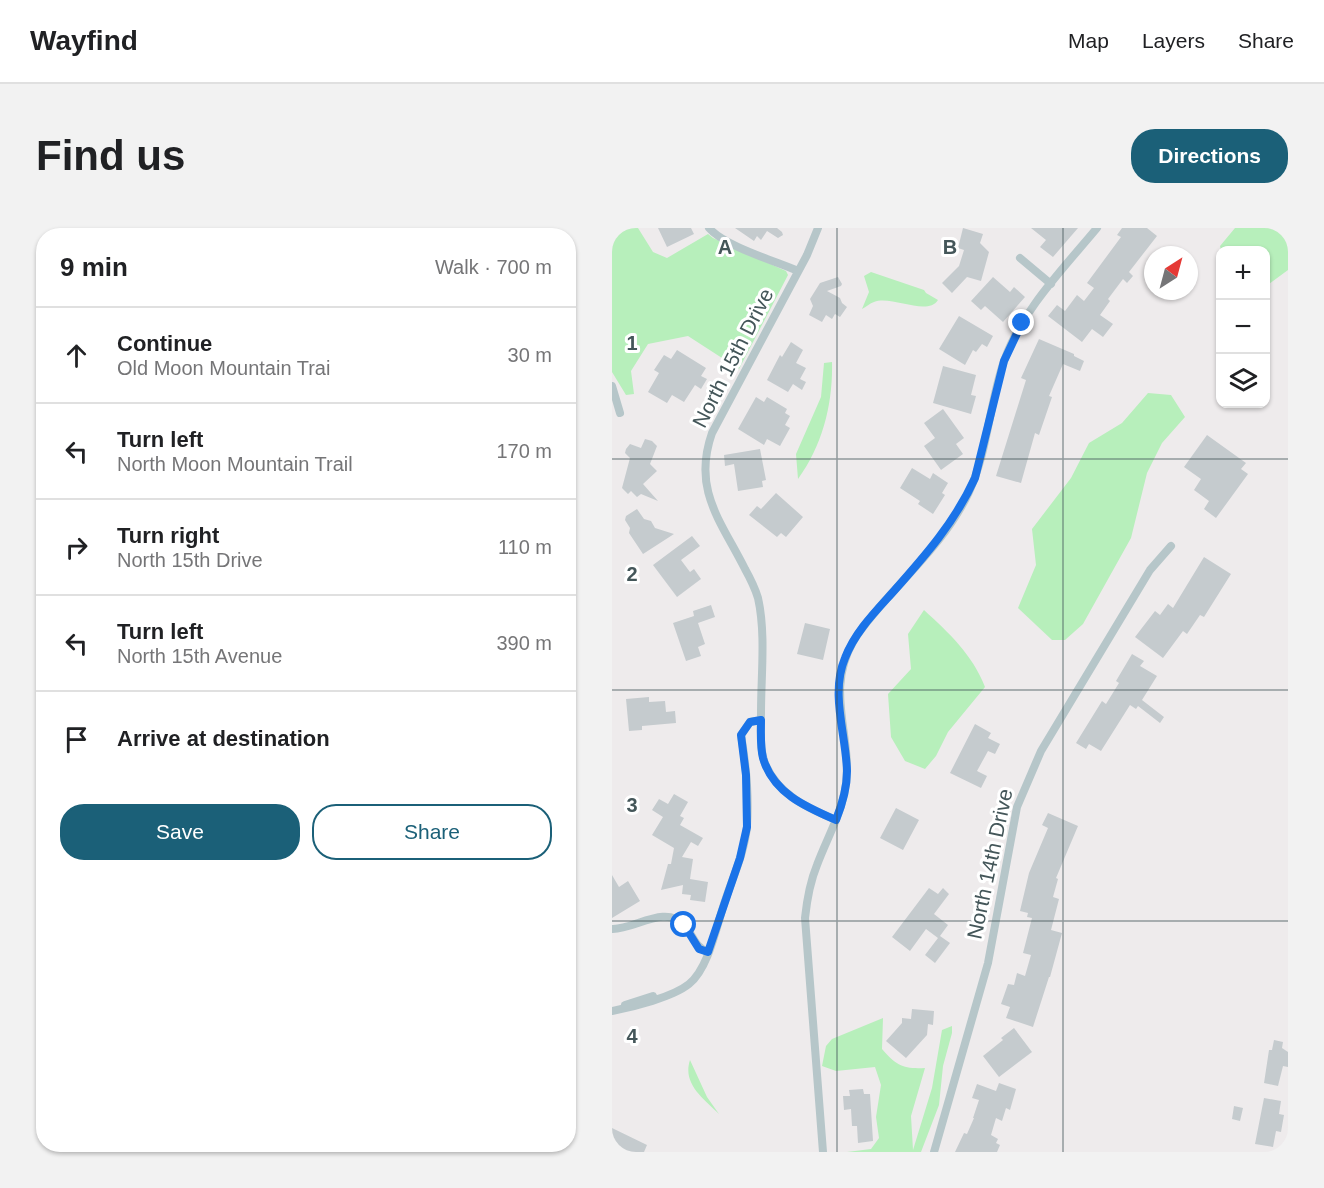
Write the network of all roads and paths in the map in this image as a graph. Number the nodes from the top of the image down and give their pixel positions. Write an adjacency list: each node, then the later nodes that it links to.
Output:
1 (709, 228): 5 (street)
2 (818, 228): 5 (street, North 15th Drive)
3 (1097, 228): 6 (street)
4 (1020, 258): 6 (street)
5 (798, 271): 10 (street, North 15th Drive)
6 (1051, 284): 11 (street)
7 (612, 386): 8 (street)
8 (620, 413)
9 (1171, 546): 16 (street, North 14th Drive)
10 (761, 720): 11 (street, North 15th Drive); 13 (street)
11 (836, 820): 15 (street)
12 (612, 929): 13 (street)
13 (708, 952): 14 (street)
14 (612, 1011)
15 (824, 1152)
16 (934, 1152)

